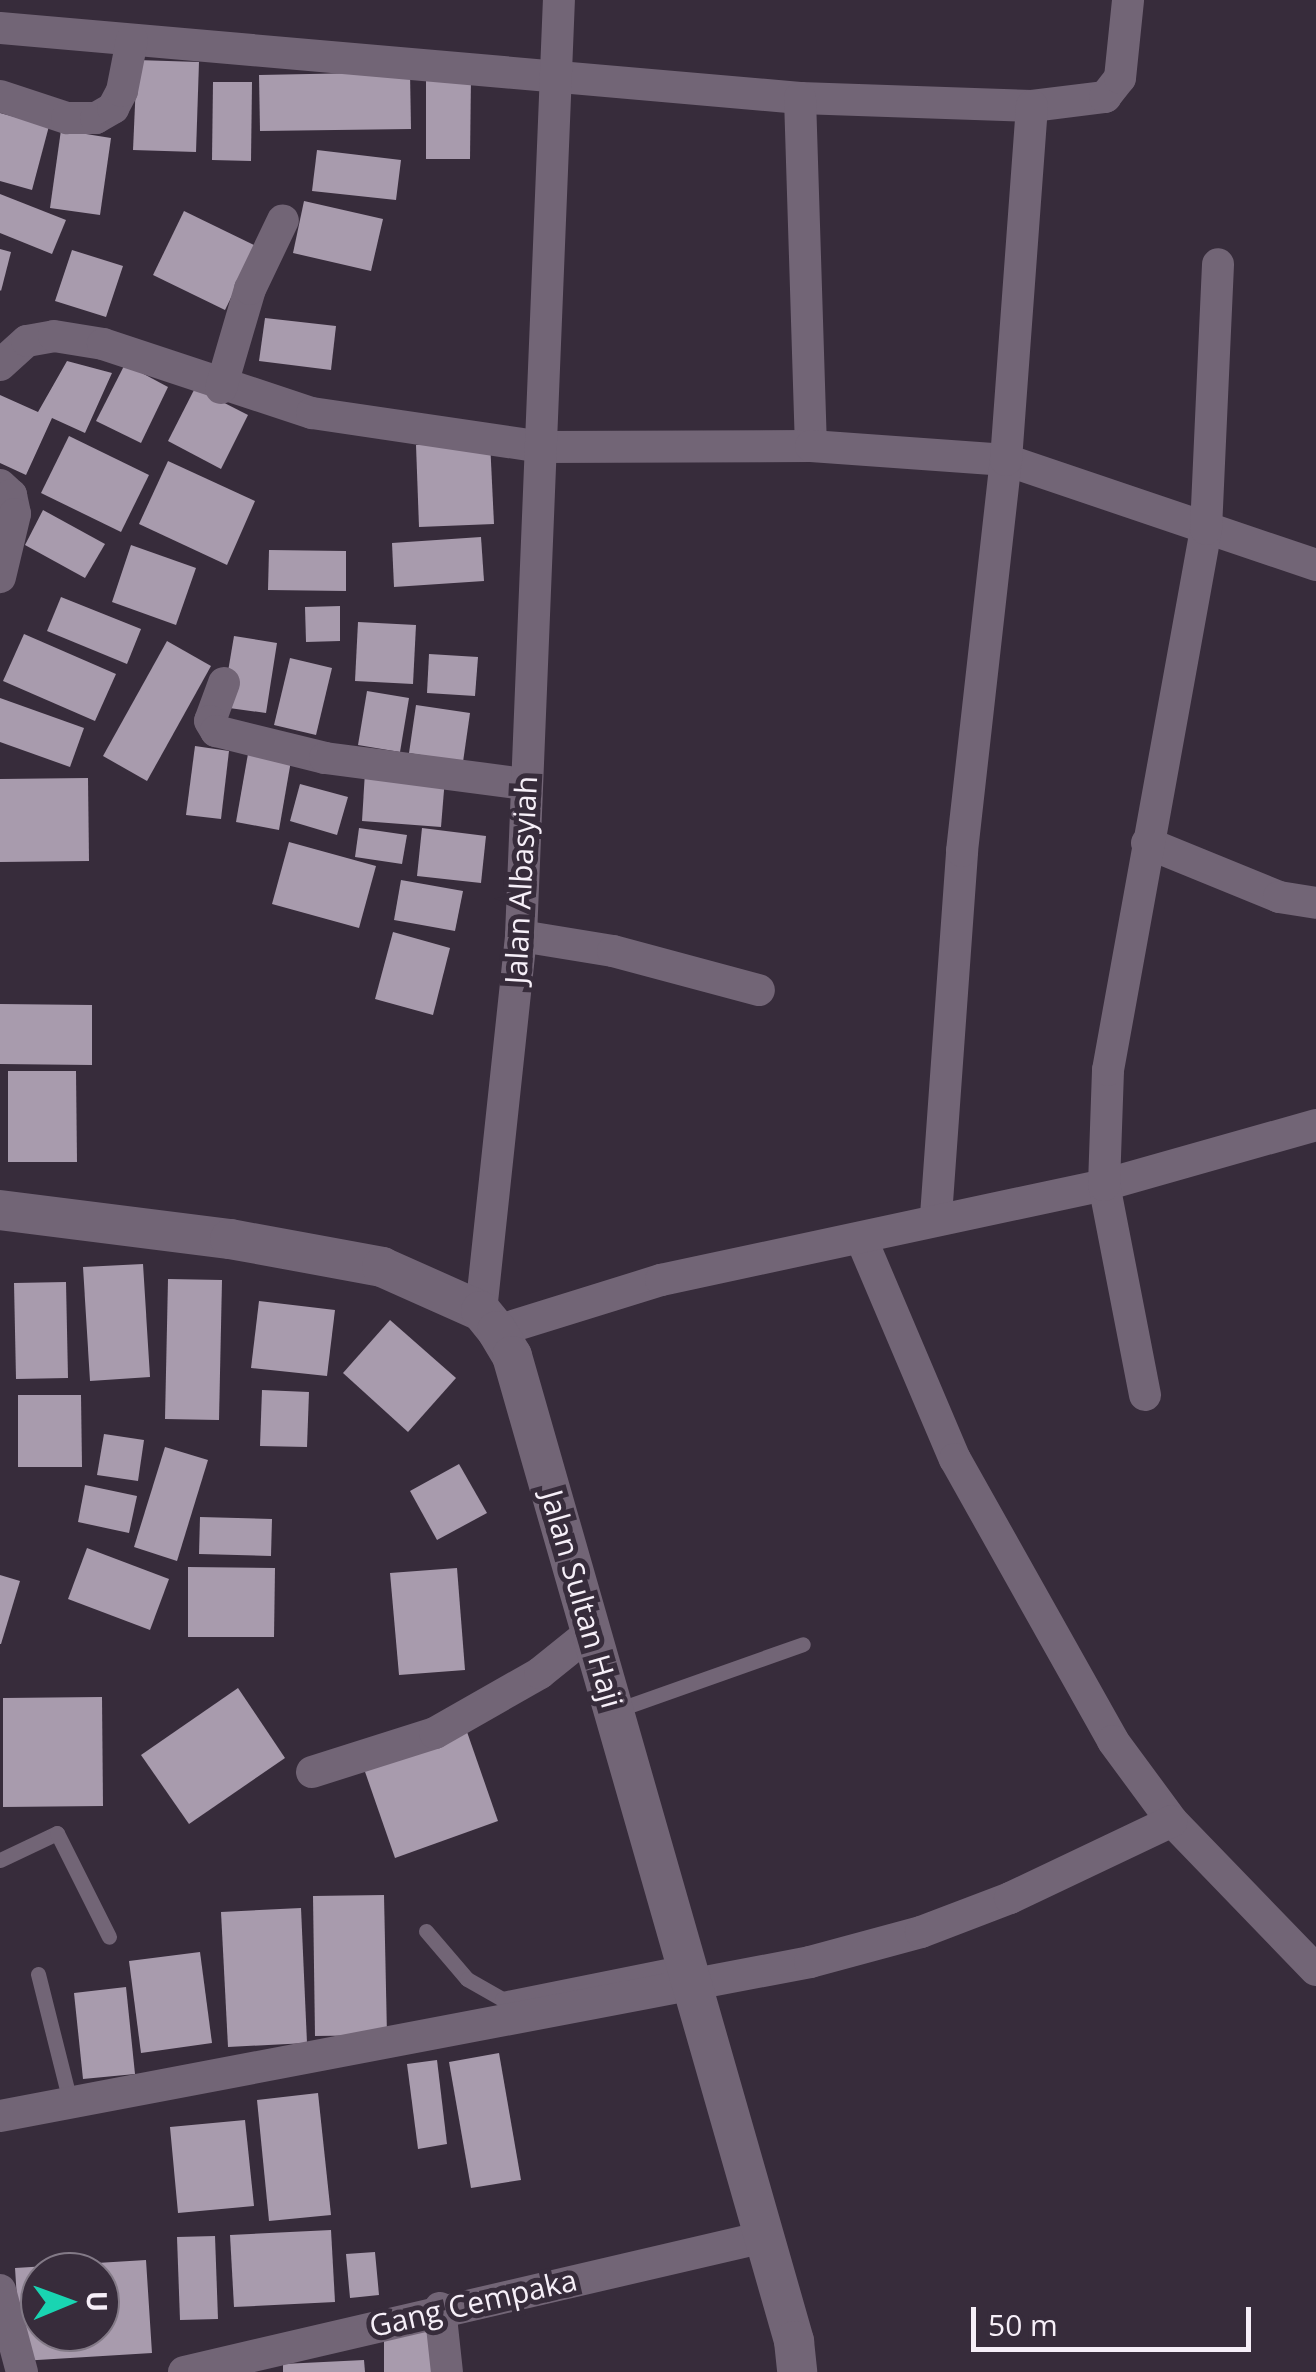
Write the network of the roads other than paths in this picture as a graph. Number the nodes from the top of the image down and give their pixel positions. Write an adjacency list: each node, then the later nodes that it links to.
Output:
1 (560, 0): 5 (street, Jalan Albasyiah)
2 (1128, 0): 8 (street)
3 (0, 28): 4 (street)
4 (132, 40): 5 (street); 6 (street)
5 (556, 74): 7 (street); 14 (street, Jalan Albasyiah)
6 (0, 96)
7 (800, 98): 8 (street); 13 (street)
8 (1032, 106): 15 (street)
9 (283, 220): 12 (street)
10 (1218, 264): 17 (street)
11 (0, 364): 12 (street)
12 (220, 388): 14 (street)
13 (811, 446): 14 (street); 15 (street)
14 (542, 447): 21 (street, Jalan Albasyiah)
15 (1006, 460): 17 (street); 29 (street)
16 (0, 485): 19 (street)
17 (1206, 529): 18 (street); 22 (street)
18 (1316, 566)
19 (0, 578)
20 (224, 683): 21 (street)
21 (526, 784): 24 (street, Jalan Albasyiah)
22 (1147, 843): 23 (street); 27 (street)
23 (1316, 903)
24 (521, 936): 25 (street); 31 (street, Jalan Albasyiah)
25 (760, 990)
26 (1316, 1125): 27 (street)
27 (1104, 1185): 29 (street); 32 (street)
28 (0, 1210): 31 (street)
29 (936, 1216): 30 (street)
30 (861, 1238): 31 (street); 37 (street)
31 (489, 1321): 33 (street, Jalan Sultan Haji)
32 (1145, 1395)
33 (590, 1632): 35 (street, Jalan Sultan Haji); 36 (street)
34 (803, 1644): 35 (lane)
35 (614, 1711): 42 (street, Jalan Sultan Haji)
36 (312, 1772)
37 (1172, 1821): 41 (street); 42 (street)
38 (0, 1860): 40 (lane)
39 (426, 1931): 42 (lane)
40 (108, 1938)
41 (1316, 1970)
42 (688, 1973): 44 (street); 46 (street, Jalan Sultan Haji)
43 (38, 1974): 44 (lane)
44 (70, 2105): 45 (street)
45 (0, 2116)
46 (764, 2237): 48 (street, Gang Cempaka); 53 (street, Jalan Sultan Haji)
47 (0, 2290): 50 (street)
48 (440, 2308): 49 (street, Gang Cempaka); 52 (street)
49 (266, 2363): 51 (street, Gang Cempaka)
50 (22, 2372)
51 (184, 2372)
52 (447, 2372)
53 (796, 2372)

